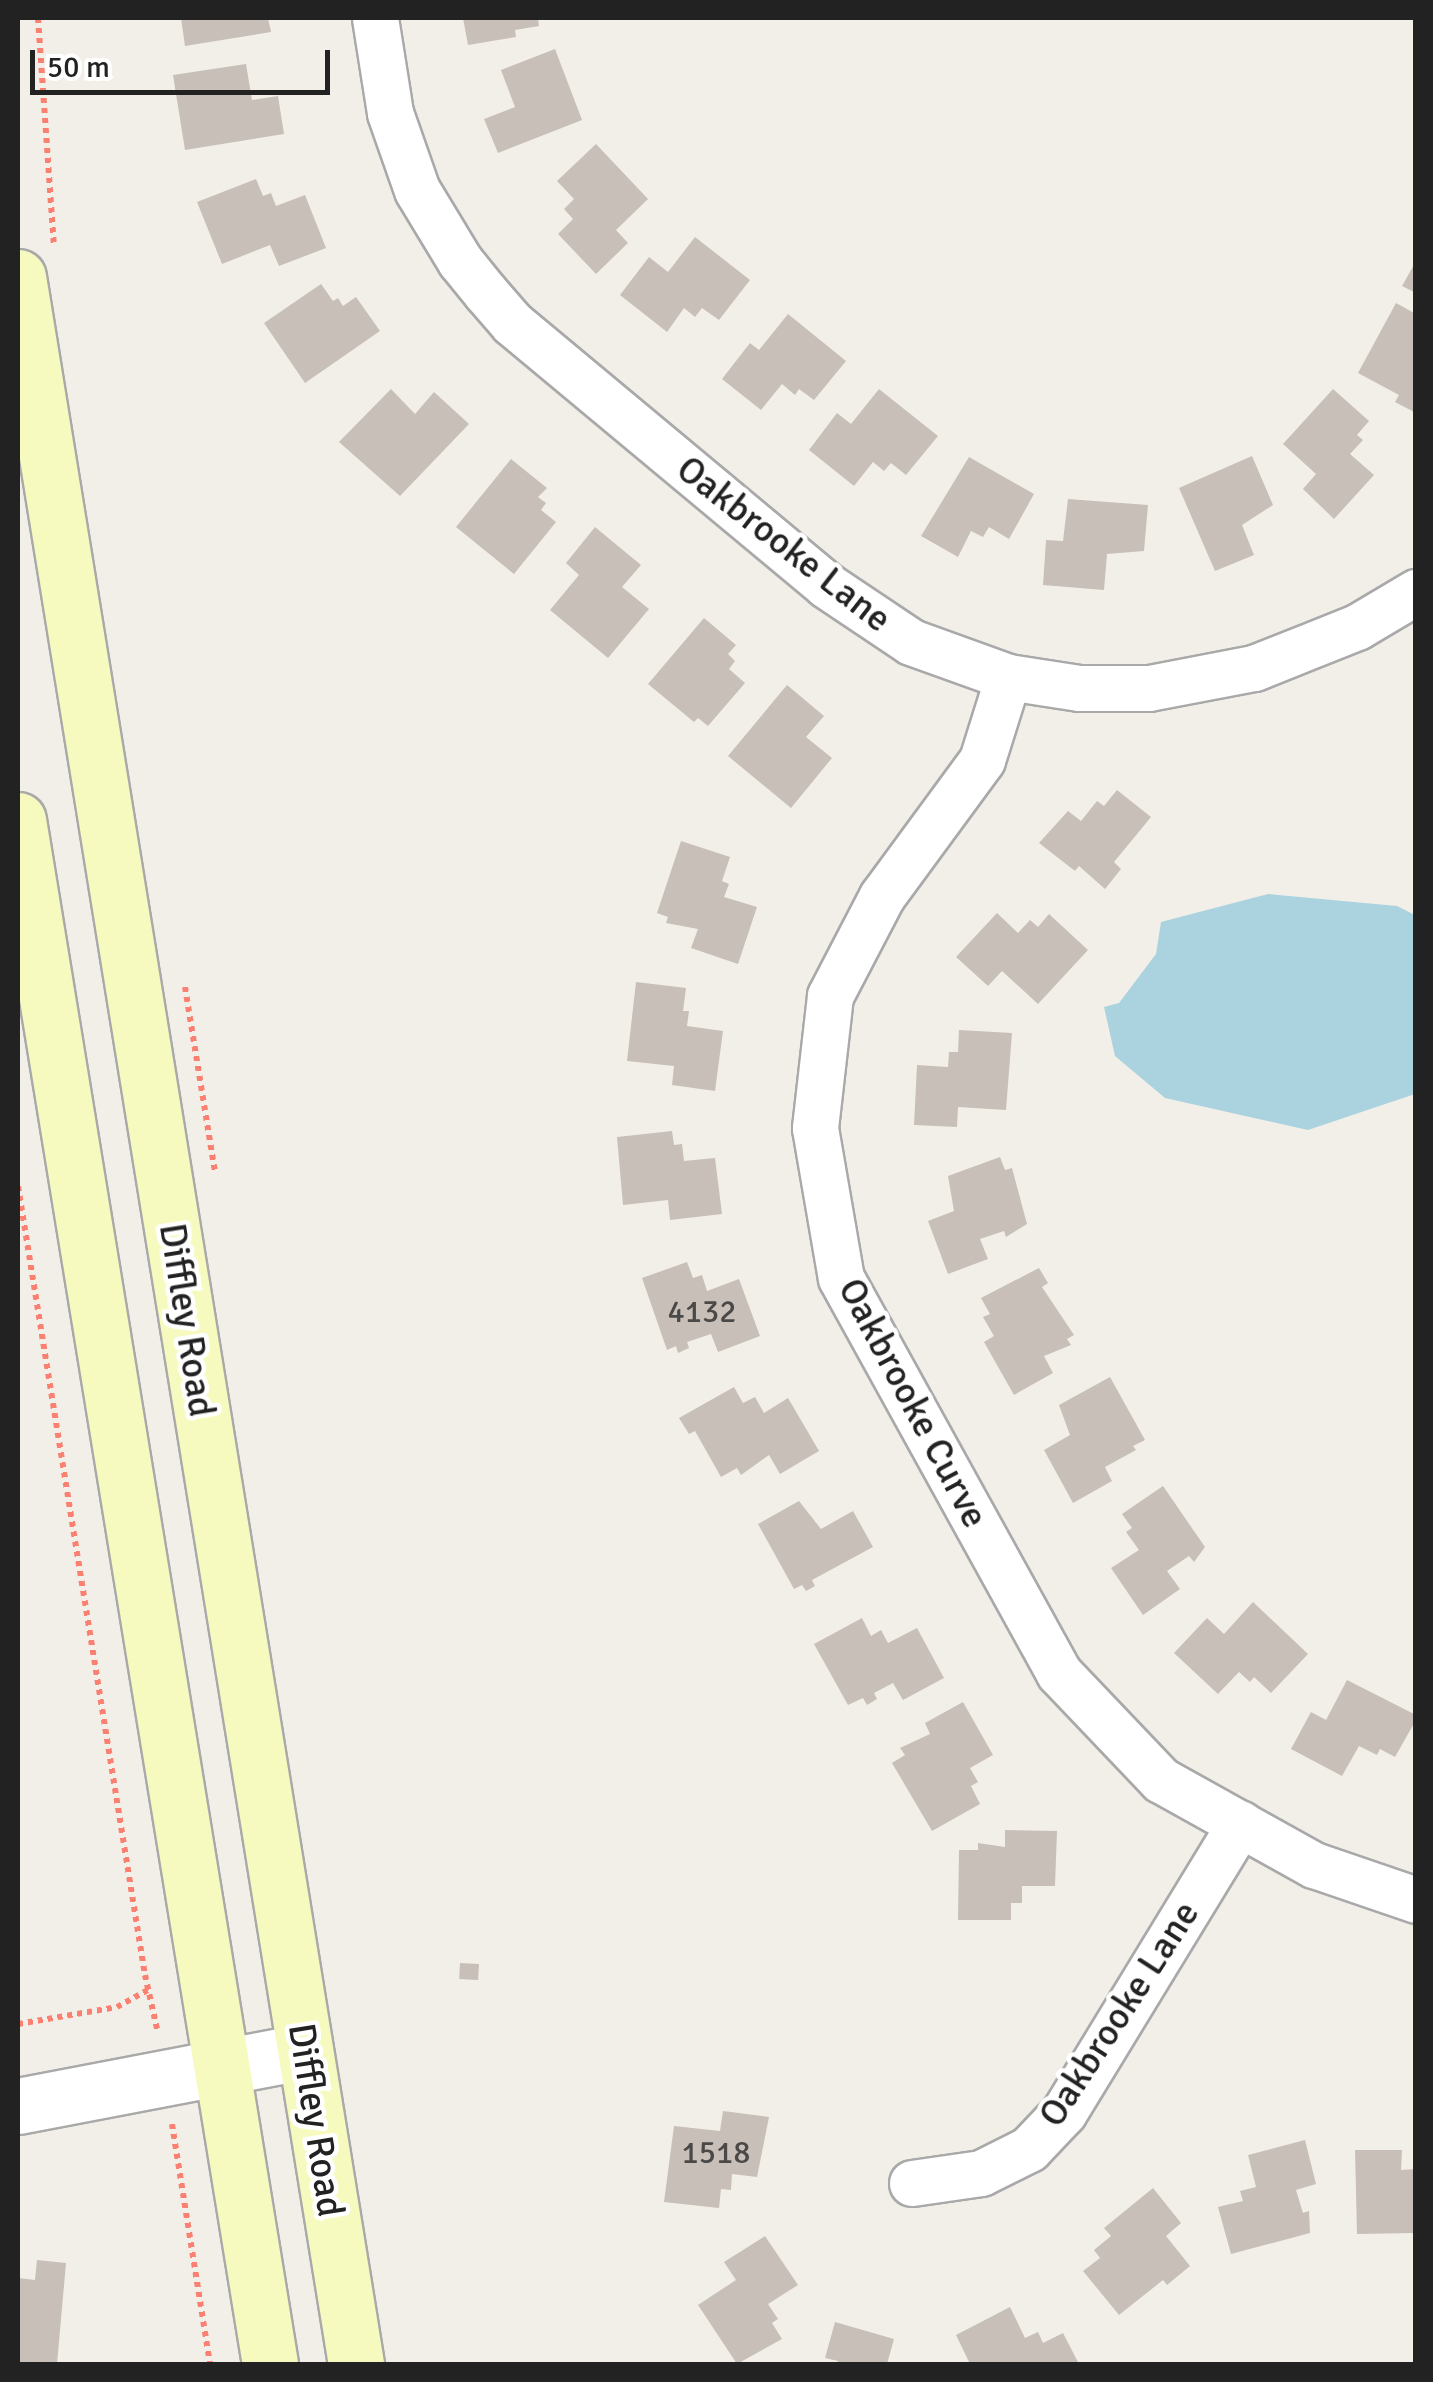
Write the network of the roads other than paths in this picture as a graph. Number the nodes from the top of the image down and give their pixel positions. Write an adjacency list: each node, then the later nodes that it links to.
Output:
1 (375, 18): 4 (street, Oakbrooke Lane)
2 (18, 276): 8 (main road, Diffley Road)
3 (1416, 592): 4 (street, Oakbrooke Lane)
4 (1008, 676): 6 (street, Oakbrooke Curve)
5 (18, 820): 9 (main road)
6 (1240, 1824): 7 (street, Oakbrooke Curve); 11 (street, Oakbrooke Lane)
7 (1416, 1900)
8 (305, 2051): 9 (street); 13 (main road, Diffley Road)
9 (195, 2072): 10 (street); 12 (main road)
10 (18, 2106)
11 (912, 2182)
12 (270, 2364)
13 (356, 2364)

